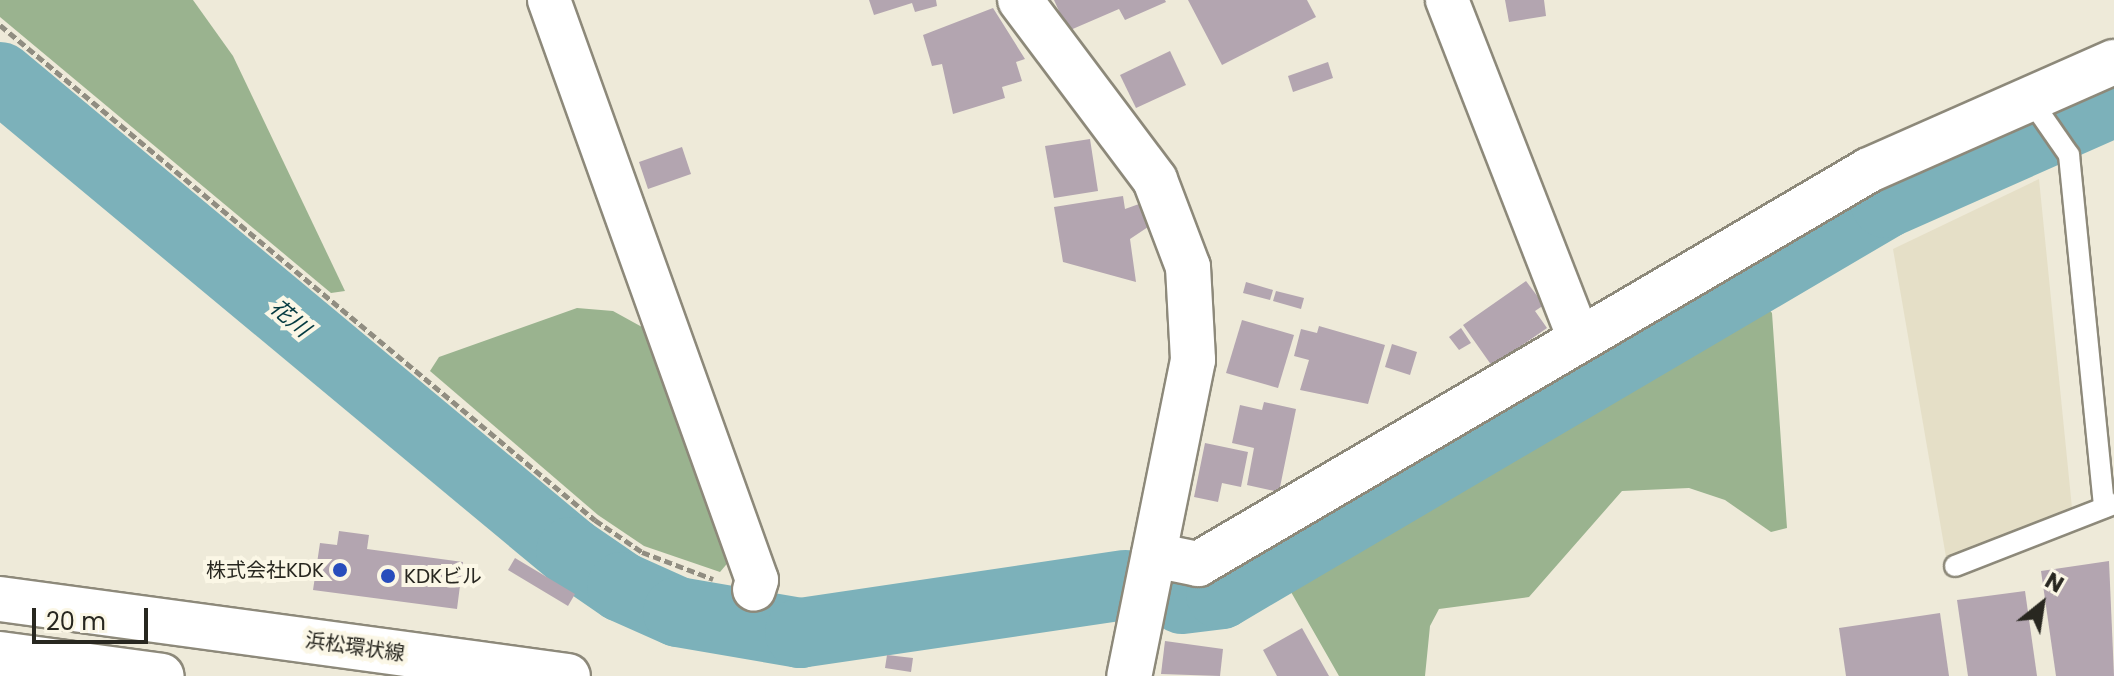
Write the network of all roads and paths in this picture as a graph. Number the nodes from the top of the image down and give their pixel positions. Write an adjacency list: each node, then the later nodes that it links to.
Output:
1 (549, 0): 11 (street)
2 (1020, 0): 9 (street)
3 (1447, 0): 7 (street)
4 (0, 25): 11 (path)
5 (2114, 62): 6 (street)
6 (2032, 105): 7 (street); 8 (lane)
7 (1579, 339): 9 (street)
8 (2109, 506): 10 (lane)
9 (1154, 555): 16 (street)
10 (1955, 566)
11 (754, 590)
12 (0, 599): 15 (street, 浜松環状線)
13 (0, 654): 14 (street)
14 (162, 676)
15 (568, 676)
16 (1129, 676)

